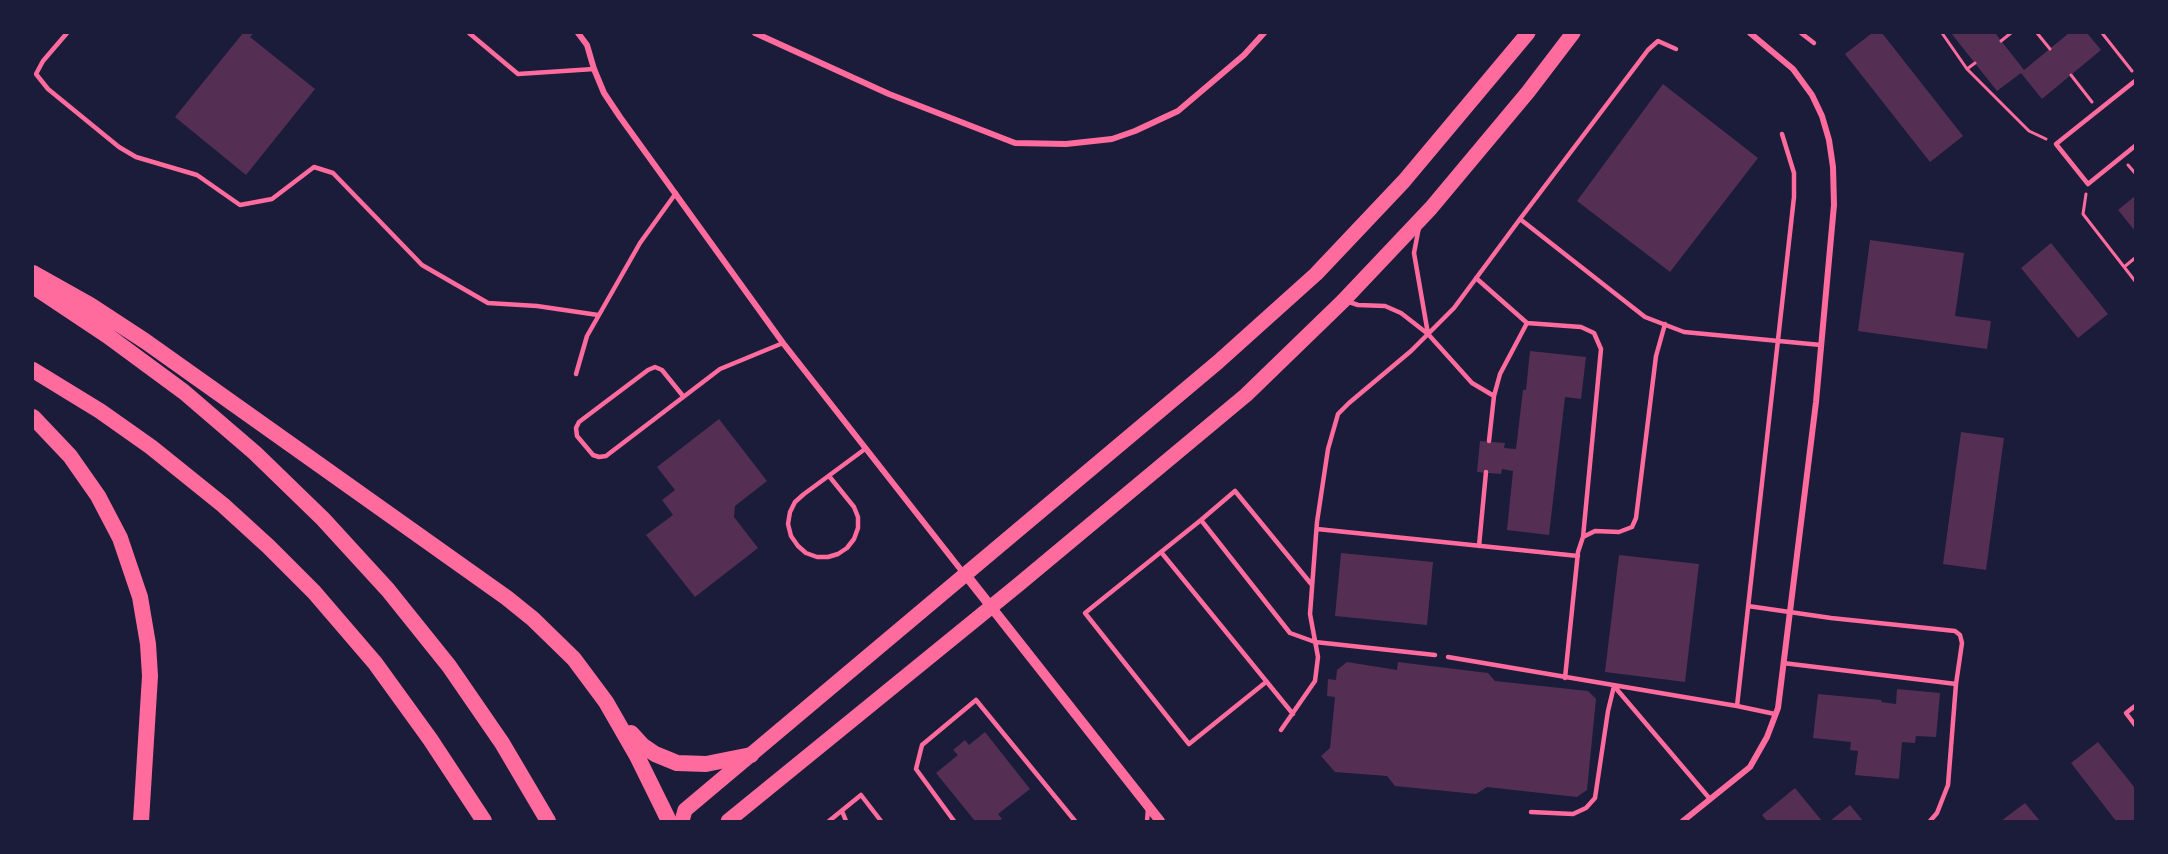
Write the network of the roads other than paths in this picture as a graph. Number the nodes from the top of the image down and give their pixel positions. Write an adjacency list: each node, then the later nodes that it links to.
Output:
1 (67, 33): 23 (lane)
2 (469, 33): 12 (lane)
3 (578, 33): 12 (street)
4 (755, 33): 5 (street)
5 (1264, 33)
6 (1528, 33): 45 (main road)
7 (1573, 33): 17 (main road)
8 (1750, 33): 29 (street)
9 (1801, 33): 10 (lane)
10 (1814, 43)
11 (1676, 49): 18 (lane)
12 (594, 69): 16 (street)
13 (2135, 81): 15 (lane)
14 (1782, 134): 27 (lane)
15 (2135, 146)
16 (676, 193): 23 (lane); 28 (street)
17 (1422, 218): 22 (main road); 26 (lane)
18 (1520, 219): 20 (lane); 25 (lane)
19 (33, 273): 58 (highway)
20 (1476, 279): 24 (lane); 26 (lane)
21 (33, 286): 74 (highway)
22 (1343, 301): 26 (lane); 48 (main road)
23 (598, 315): 31 (lane)
24 (1527, 323): 33 (lane); 41 (lane)
25 (1665, 324): 27 (lane); 41 (lane)
26 (1428, 334): 33 (lane); 40 (lane)
27 (1777, 341): 29 (lane); 47 (lane)
28 (783, 343): 32 (lane); 36 (street)
29 (1821, 345): 49 (street)
30 (33, 370): 66 (highway)
31 (576, 374)
32 (682, 396): 32 (lane)
33 (1494, 396): 35 (lane)
34 (33, 417): 71 (highway)
35 (1489, 441)
36 (865, 449): 38 (lane); 45 (street)
37 (1486, 472): 42 (lane)
38 (829, 476): 38 (lane)
39 (1201, 519): 43 (lane); 46 (lane); 50 (lane)
40 (1317, 529): 42 (lane); 46 (lane)
41 (1583, 537): 44 (lane)
42 (1479, 546): 44 (lane)
43 (1161, 552): 55 (lane); 55 (lane)
44 (1578, 556): 54 (lane)
45 (966, 575): 48 (street); 65 (main road)
46 (1312, 585): 50 (lane)
47 (1748, 606): 49 (lane); 59 (lane)
48 (990, 608): 68 (street); 77 (main road)
49 (1790, 611): 53 (street); 56 (lane)
50 (1315, 642): 51 (lane); 61 (lane)
51 (1436, 655)
52 (1448, 657): 54 (lane)
53 (1783, 663): 56 (lane); 62 (street)
54 (1565, 678): 57 (lane)
55 (1266, 682): 61 (lane)
56 (1956, 684): 86 (lane)
57 (1614, 686): 59 (lane); 67 (lane); 70 (lane)
58 (606, 702): 65 (highway); 75 (highway)
59 (1737, 706): 62 (lane)
60 (2135, 706): 63 (lane)
61 (1293, 714): 64 (lane)
62 (1775, 714): 67 (street)
63 (2135, 725)
64 (1281, 730)
65 (751, 754): 76 (main road)
66 (448, 764): 72 (highway); 73 (highway)
67 (1710, 799): 85 (street)
68 (1149, 806): 83 (lane); 84 (street)
69 (842, 811): 78 (lane); 79 (lane); 80 (lane)
70 (1531, 812)
71 (141, 821)
72 (478, 821)
73 (484, 821)
74 (548, 821)
75 (669, 821)
76 (682, 821)
77 (728, 821)
78 (829, 821)
79 (846, 821)
80 (881, 821)
81 (954, 821): 82 (lane)
82 (1075, 821)
83 (1147, 821)
84 (1160, 821)
85 (1683, 821)
86 (1930, 821)

